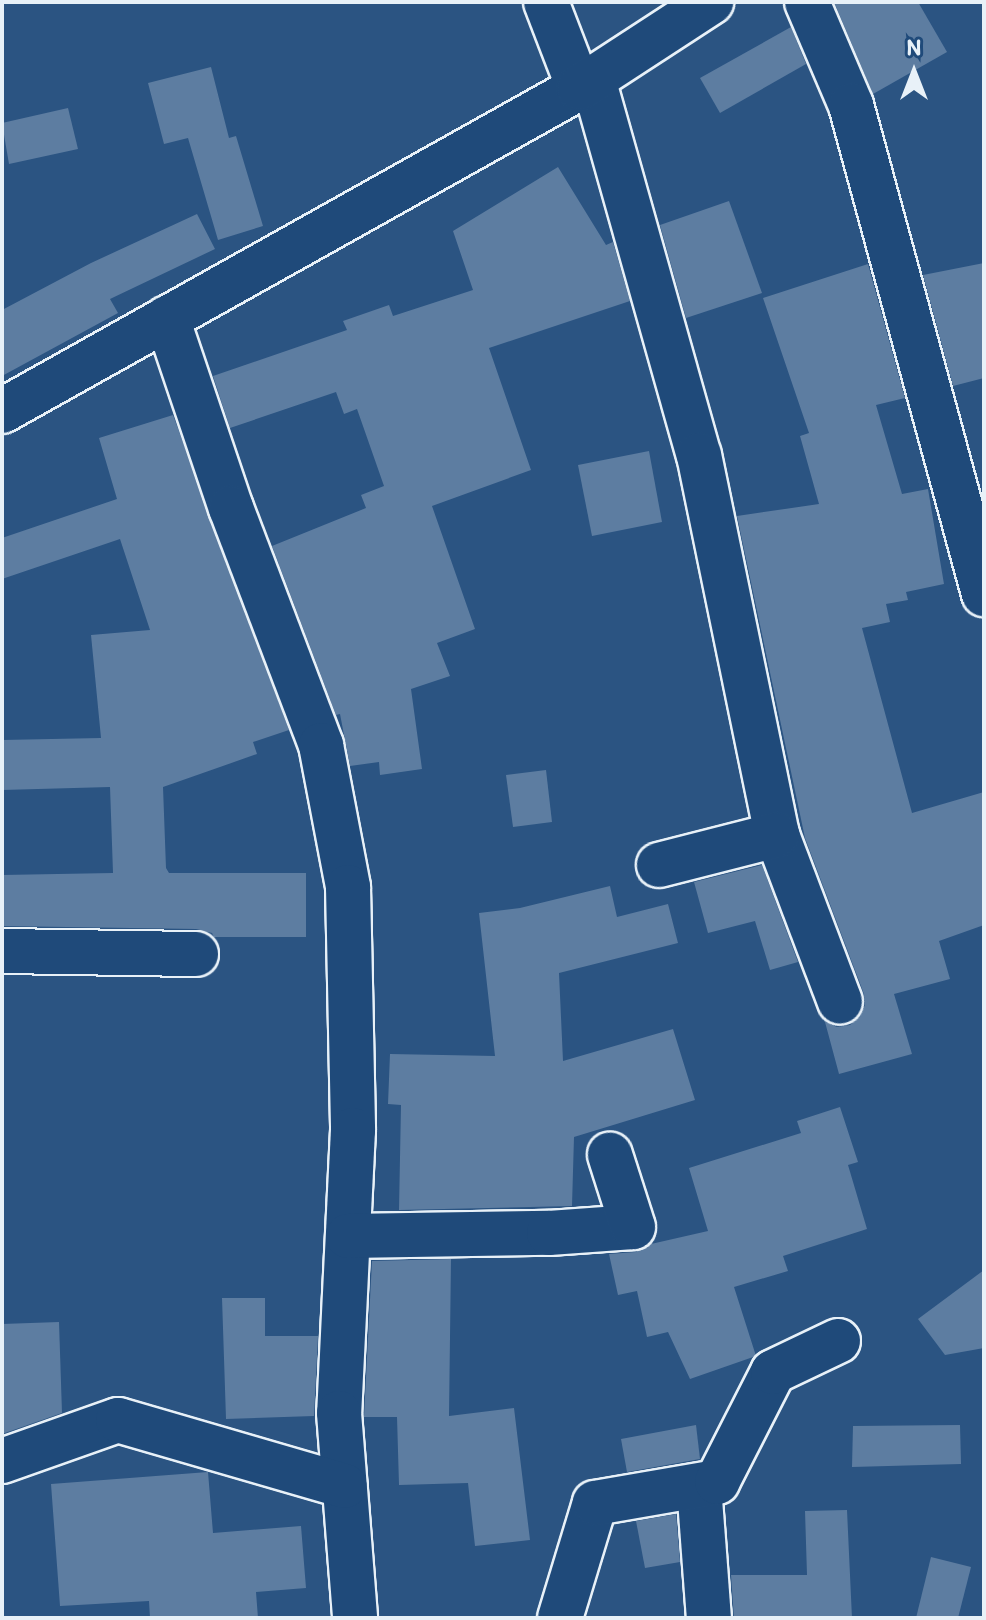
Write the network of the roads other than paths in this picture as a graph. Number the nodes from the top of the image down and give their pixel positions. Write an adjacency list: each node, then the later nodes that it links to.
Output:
1 (546, 2): 4 (street)
2 (711, 2): 4 (street)
3 (807, 2): 7 (street)
4 (586, 83): 5 (street); 8 (street)
5 (167, 318): 6 (street); 14 (street)
6 (2, 411)
7 (984, 594)
8 (777, 835): 9 (street); 12 (street)
9 (659, 865)
10 (2, 951): 11 (street)
11 (196, 954)
12 (840, 1002)
13 (610, 1155): 14 (street)
14 (348, 1236): 17 (street)
15 (838, 1341): 18 (street)
16 (2, 1461): 17 (street)
17 (345, 1486): 19 (street)
18 (699, 1486): 20 (street); 21 (street)
19 (355, 1618)
20 (560, 1618)
21 (709, 1618)

